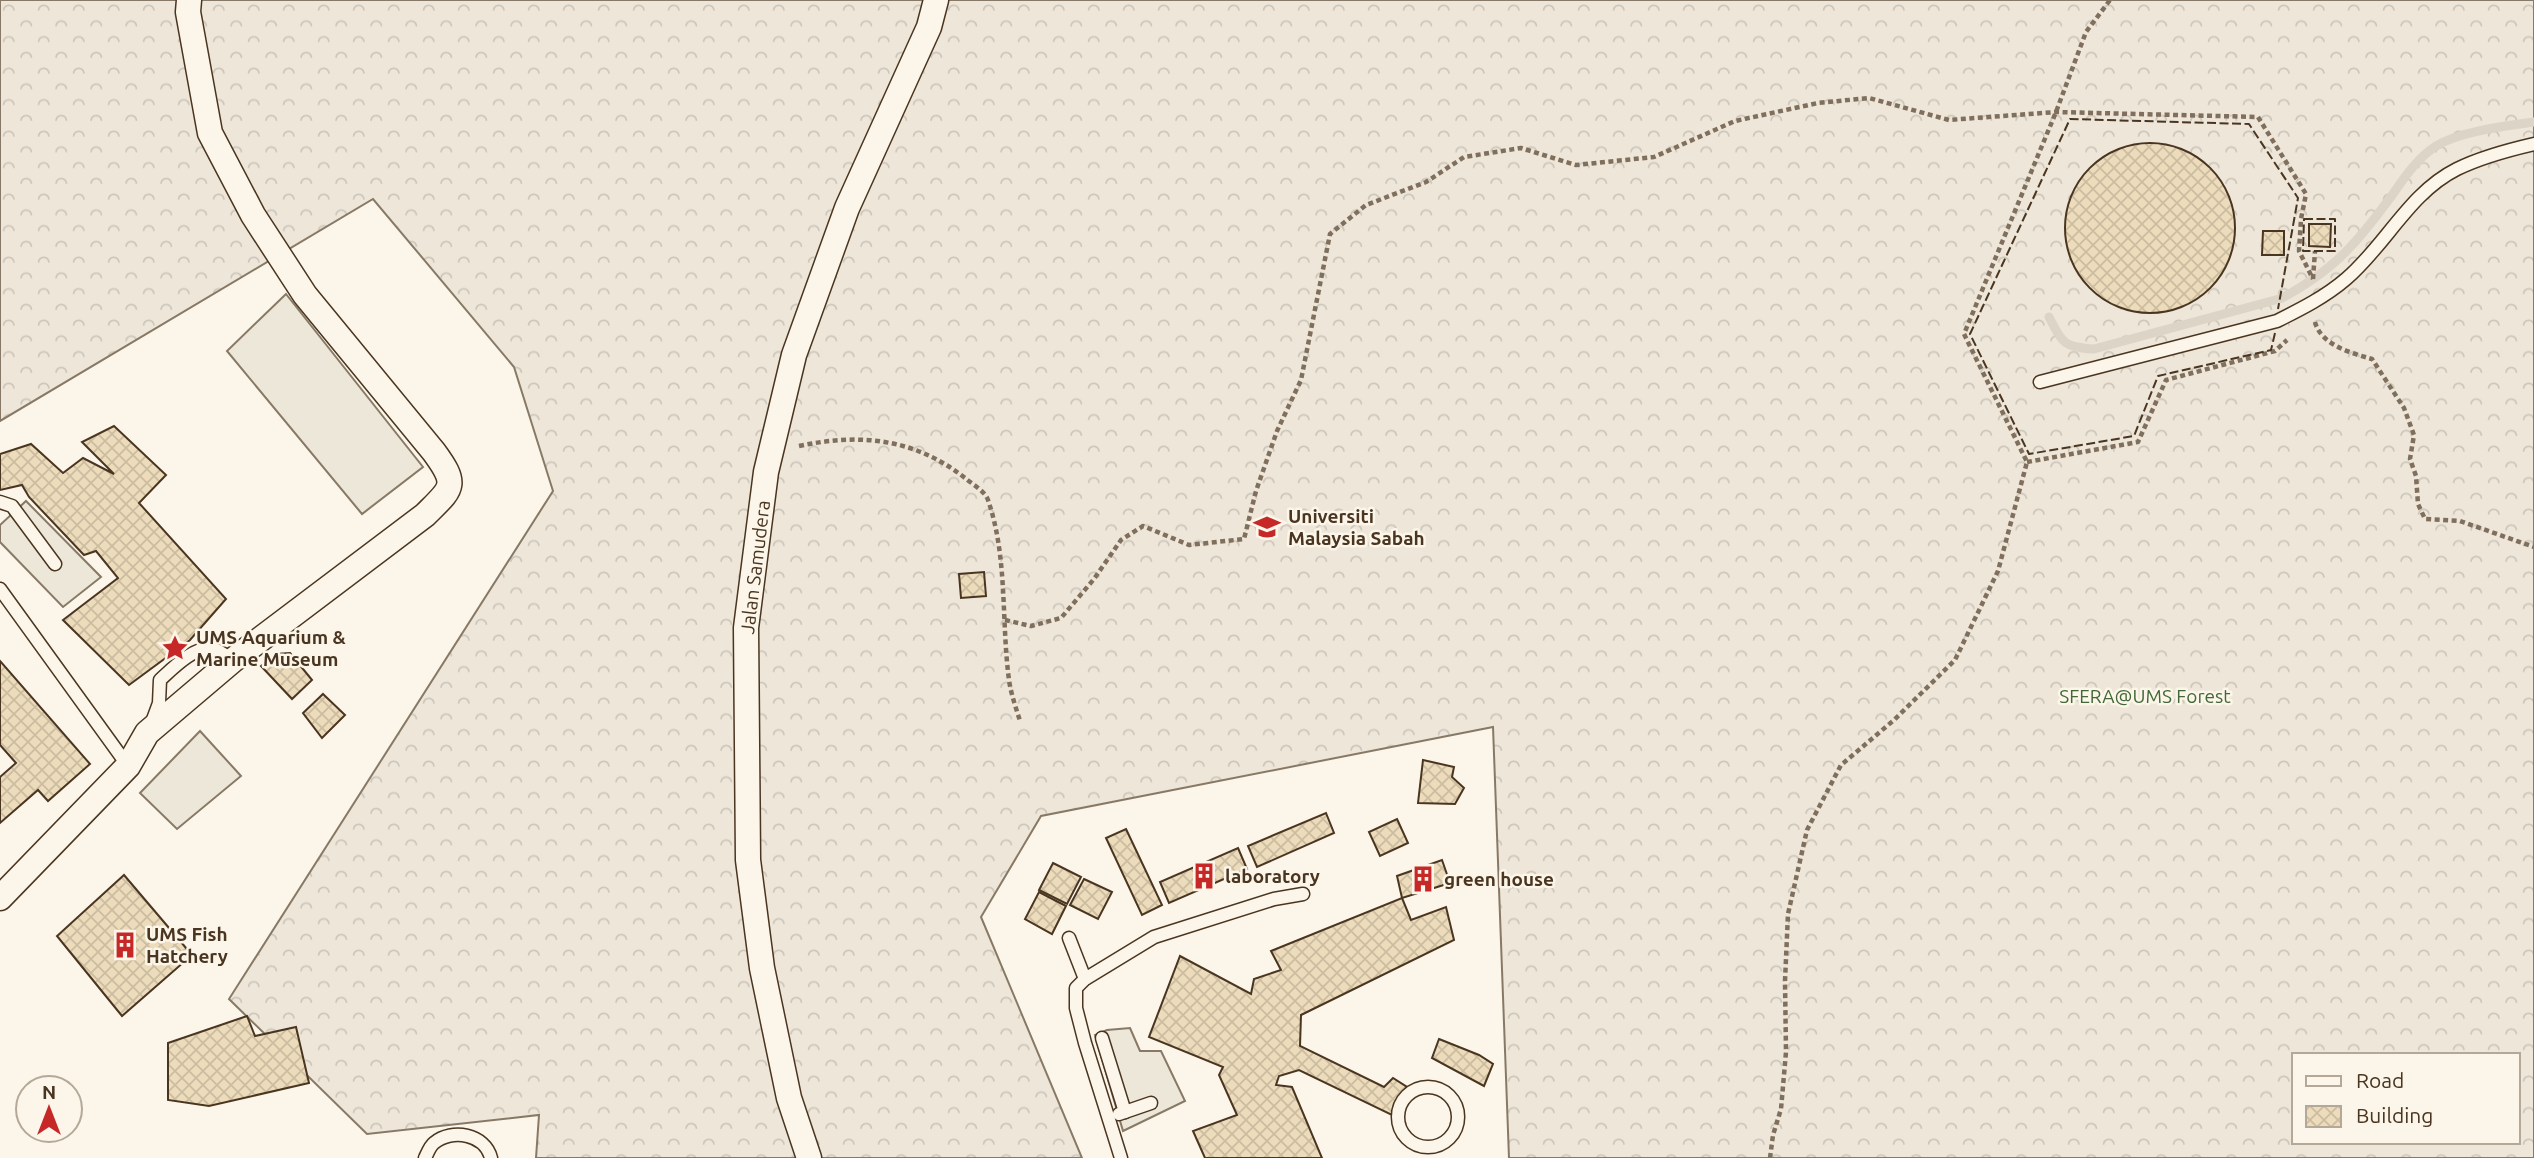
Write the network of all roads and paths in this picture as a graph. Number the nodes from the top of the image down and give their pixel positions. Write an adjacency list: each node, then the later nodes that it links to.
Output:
1 (190, 0): 18 (street)
2 (936, 0): 11 (street, Jalan Samudera)
3 (2110, 0): 4 (path)
4 (2056, 112): 6 (path); 10 (path); 16 (path)
5 (2534, 144): 9 (lane)
6 (2315, 251)
7 (2305, 332): 13 (path)
8 (2292, 335): 10 (path)
9 (2040, 382)
10 (2027, 462): 32 (path)
11 (766, 472): 16 (path); 30 (street, Jalan Samudera)
12 (0, 502): 14 (lane)
13 (2534, 547)
14 (55, 564)
15 (0, 589): 18 (lane)
16 (1005, 620): 17 (path)
17 (1020, 721)
18 (128, 766): 20 (street)
19 (1303, 894): 22 (lane)
20 (0, 898)
21 (1069, 938): 22 (lane)
22 (1085, 979): 23 (lane)
23 (1085, 1043): 25 (lane); 26 (lane)
24 (1151, 1103): 25 (lane)
25 (1125, 1112): 26 (lane)
26 (1108, 1117): 31 (lane)
27 (1429, 1153): 27 (lane)
28 (425, 1158): 29 (lane)
29 (491, 1158)
30 (810, 1158)
31 (1121, 1158)
32 (1770, 1158)

